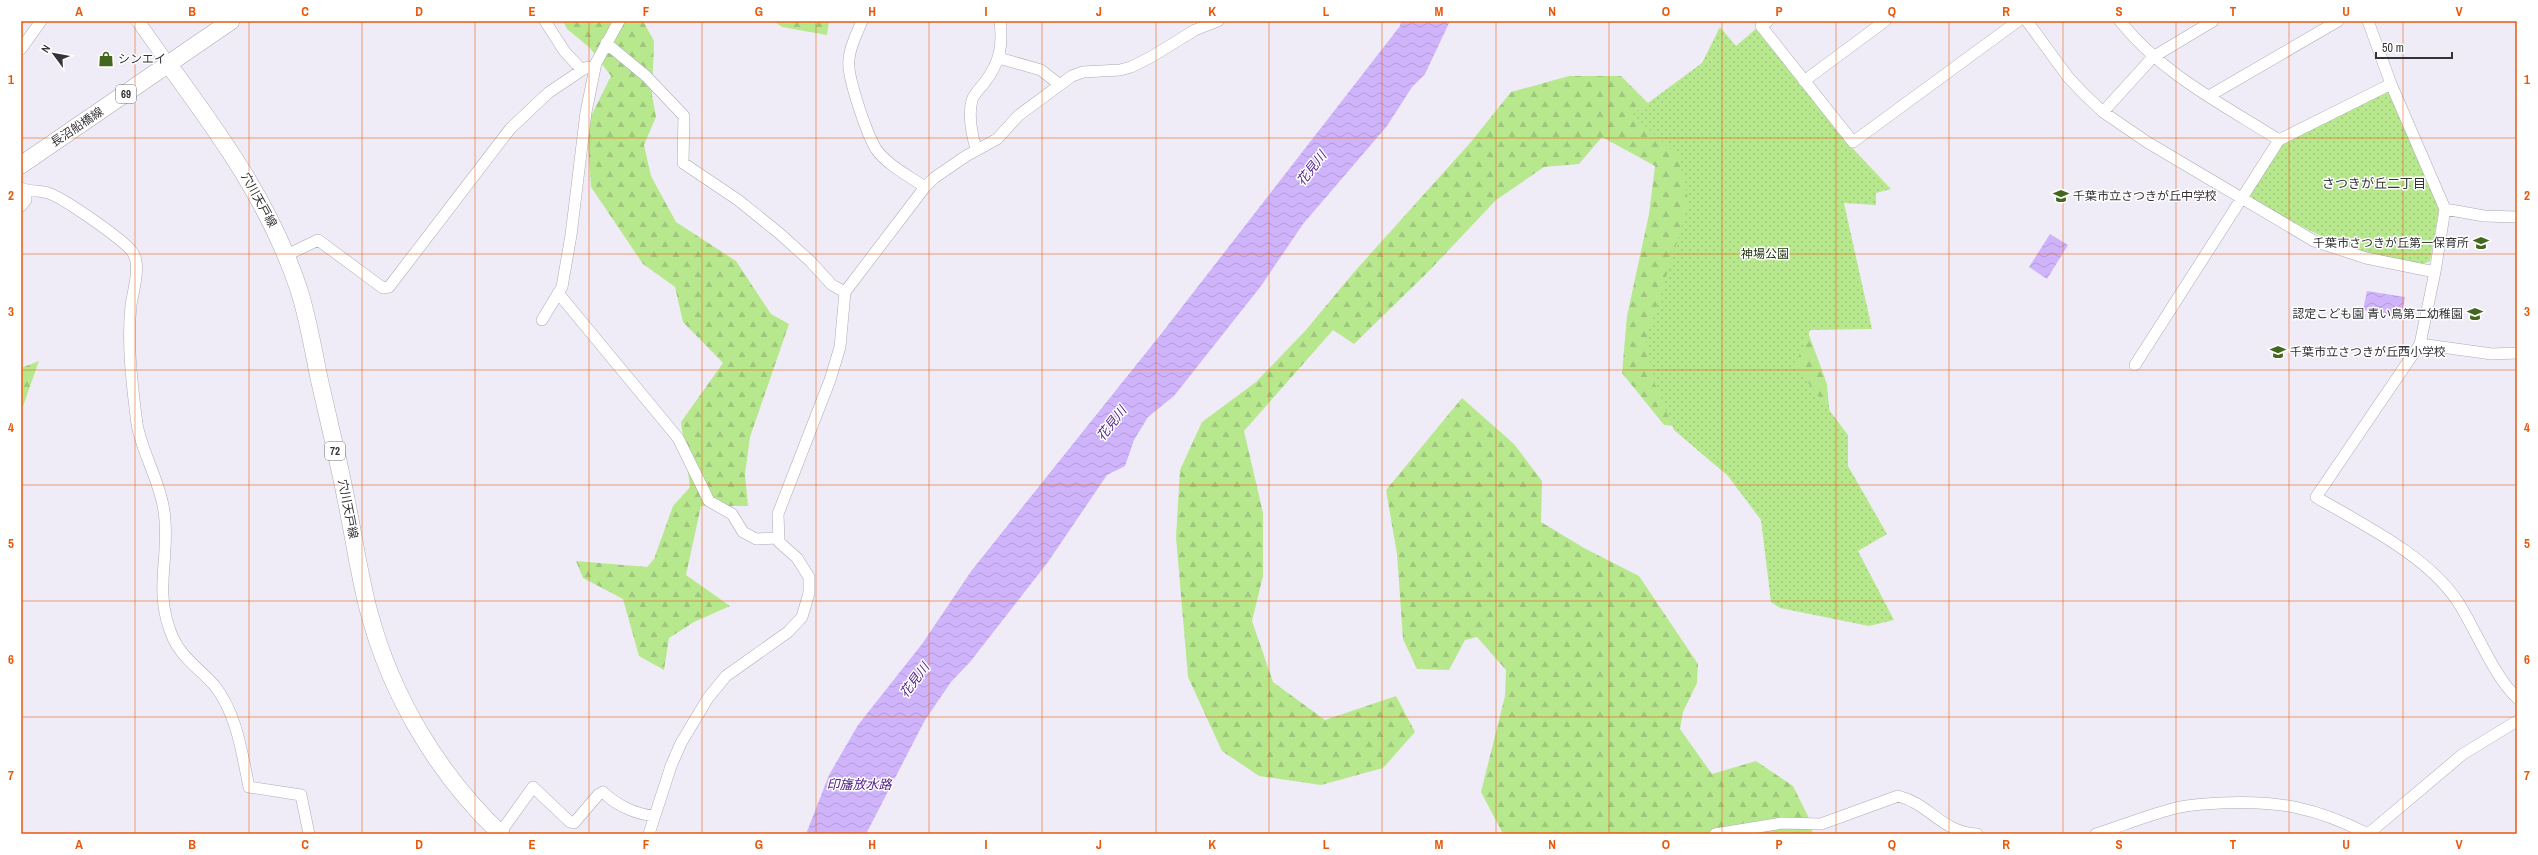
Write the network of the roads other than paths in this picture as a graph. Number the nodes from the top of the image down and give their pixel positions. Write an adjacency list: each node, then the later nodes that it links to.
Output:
1 (41, 21): 18 (street)
2 (138, 21): 22 (street)
3 (231, 21): 22 (main road, 長沼船橋線 / 69)
4 (545, 21): 23 (street)
5 (619, 21): 17 (street)
6 (862, 21): 32 (street)
7 (1000, 21): 20 (street)
8 (1218, 21): 26 (street)
9 (1768, 21): 24 (street)
10 (1885, 21): 24 (street)
11 (2018, 21): 24 (street)
12 (2026, 21): 28 (street)
13 (2120, 21): 19 (street)
14 (2213, 21): 19 (street)
15 (2338, 21): 27 (street)
16 (2368, 21): 25 (street)
17 (606, 42): 21 (street); 40 (street)
18 (21, 49)
19 (2153, 57): 27 (street); 28 (street)
20 (999, 58): 26 (street); 30 (street)
21 (596, 63): 23 (street); 41 (street)
22 (169, 65): 31 (main road, 長沼船橋線 / 69); 38 (main road, 穴川天戸線 / 72)
23 (582, 70): 38 (street)
24 (1804, 81)
25 (2391, 84): 29 (street); 36 (street)
26 (1060, 85): 30 (street)
27 (2209, 96): 29 (street)
28 (2103, 112): 34 (street)
29 (2279, 140): 34 (street)
30 (976, 149): 32 (street)
31 (21, 165)
32 (925, 187): 40 (street)
33 (21, 188): 35 (street); 51 (street)
34 (2242, 197): 39 (street); 45 (street)
35 (21, 206)
36 (2445, 209): 37 (street); 39 (street)
37 (2517, 217)
38 (287, 255): 50 (main road, 穴川天戸線 / 72)
39 (2436, 272): 43 (street)
40 (845, 292): 46 (street)
41 (558, 293): 42 (street); 46 (street)
42 (542, 320)
43 (2420, 344): 44 (street); 47 (street)
44 (2517, 353)
45 (2136, 365)
46 (777, 538): 49 (street)
47 (2517, 698)
48 (2517, 721): 56 (street)
49 (654, 816): 50 (street); 52 (street)
50 (500, 833)
51 (309, 834)
52 (649, 834)
53 (1715, 834): 54 (street)
54 (1977, 834)
55 (2096, 834): 56 (street)
56 (2368, 834)

